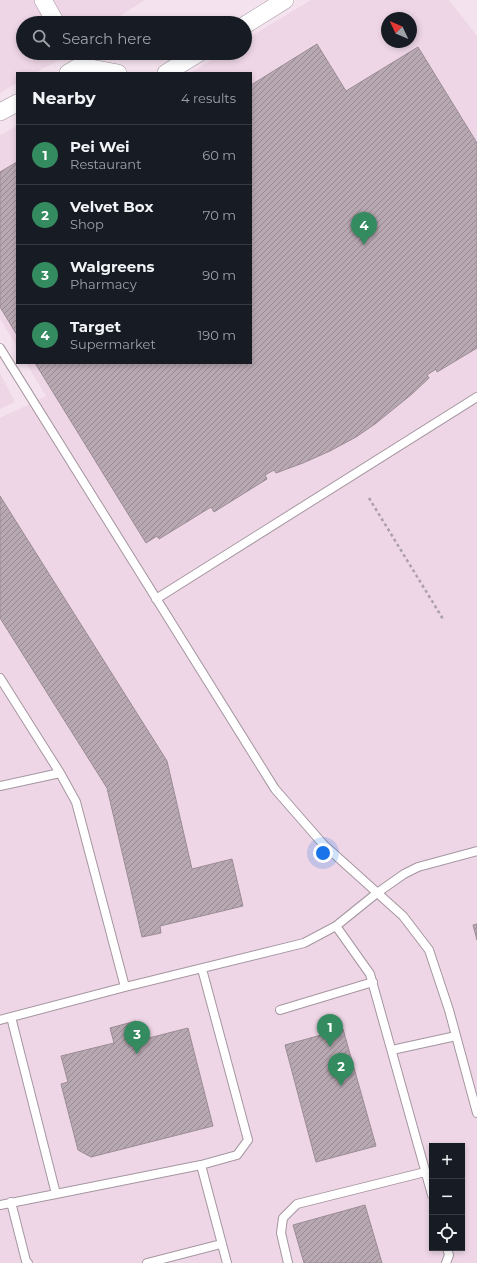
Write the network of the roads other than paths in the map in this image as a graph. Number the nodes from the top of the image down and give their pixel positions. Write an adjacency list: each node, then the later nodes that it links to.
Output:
1 (43, 0): 3 (street)
2 (285, 0): 4 (street)
3 (52, 16)
4 (252, 21)
5 (187, 60): 8 (street)
6 (74, 64): 7 (street)
7 (113, 72)
8 (168, 72)
9 (16, 103): 10 (street)
10 (0, 112)
11 (0, 348): 13 (lane)
12 (477, 397): 13 (lane)
13 (156, 600): 18 (lane)
14 (0, 678): 15 (lane)
15 (60, 772): 16 (lane); 22 (lane)
16 (0, 786)
17 (477, 851): 18 (lane)
18 (377, 893): 19 (lane); 26 (lane)
19 (336, 926): 20 (lane); 21 (lane)
20 (202, 969): 22 (lane); 29 (lane)
21 (373, 982): 23 (lane); 27 (lane)
22 (125, 987): 24 (lane)
23 (280, 1010)
24 (11, 1017): 25 (lane); 32 (lane)
25 (0, 1020)
26 (456, 1036): 27 (lane); 28 (lane)
27 (392, 1050): 30 (lane)
28 (477, 1113)
29 (201, 1165): 32 (lane); 35 (lane)
30 (425, 1172): 31 (lane); 40 (lane)
31 (429, 1185)
32 (56, 1194): 33 (lane)
33 (11, 1202): 34 (lane); 37 (lane)
34 (0, 1205)
35 (221, 1244): 38 (lane); 39 (lane)
36 (448, 1251): 41 (lane)
37 (28, 1263)
38 (147, 1263)
39 (227, 1263)
40 (288, 1263)
41 (446, 1263)

